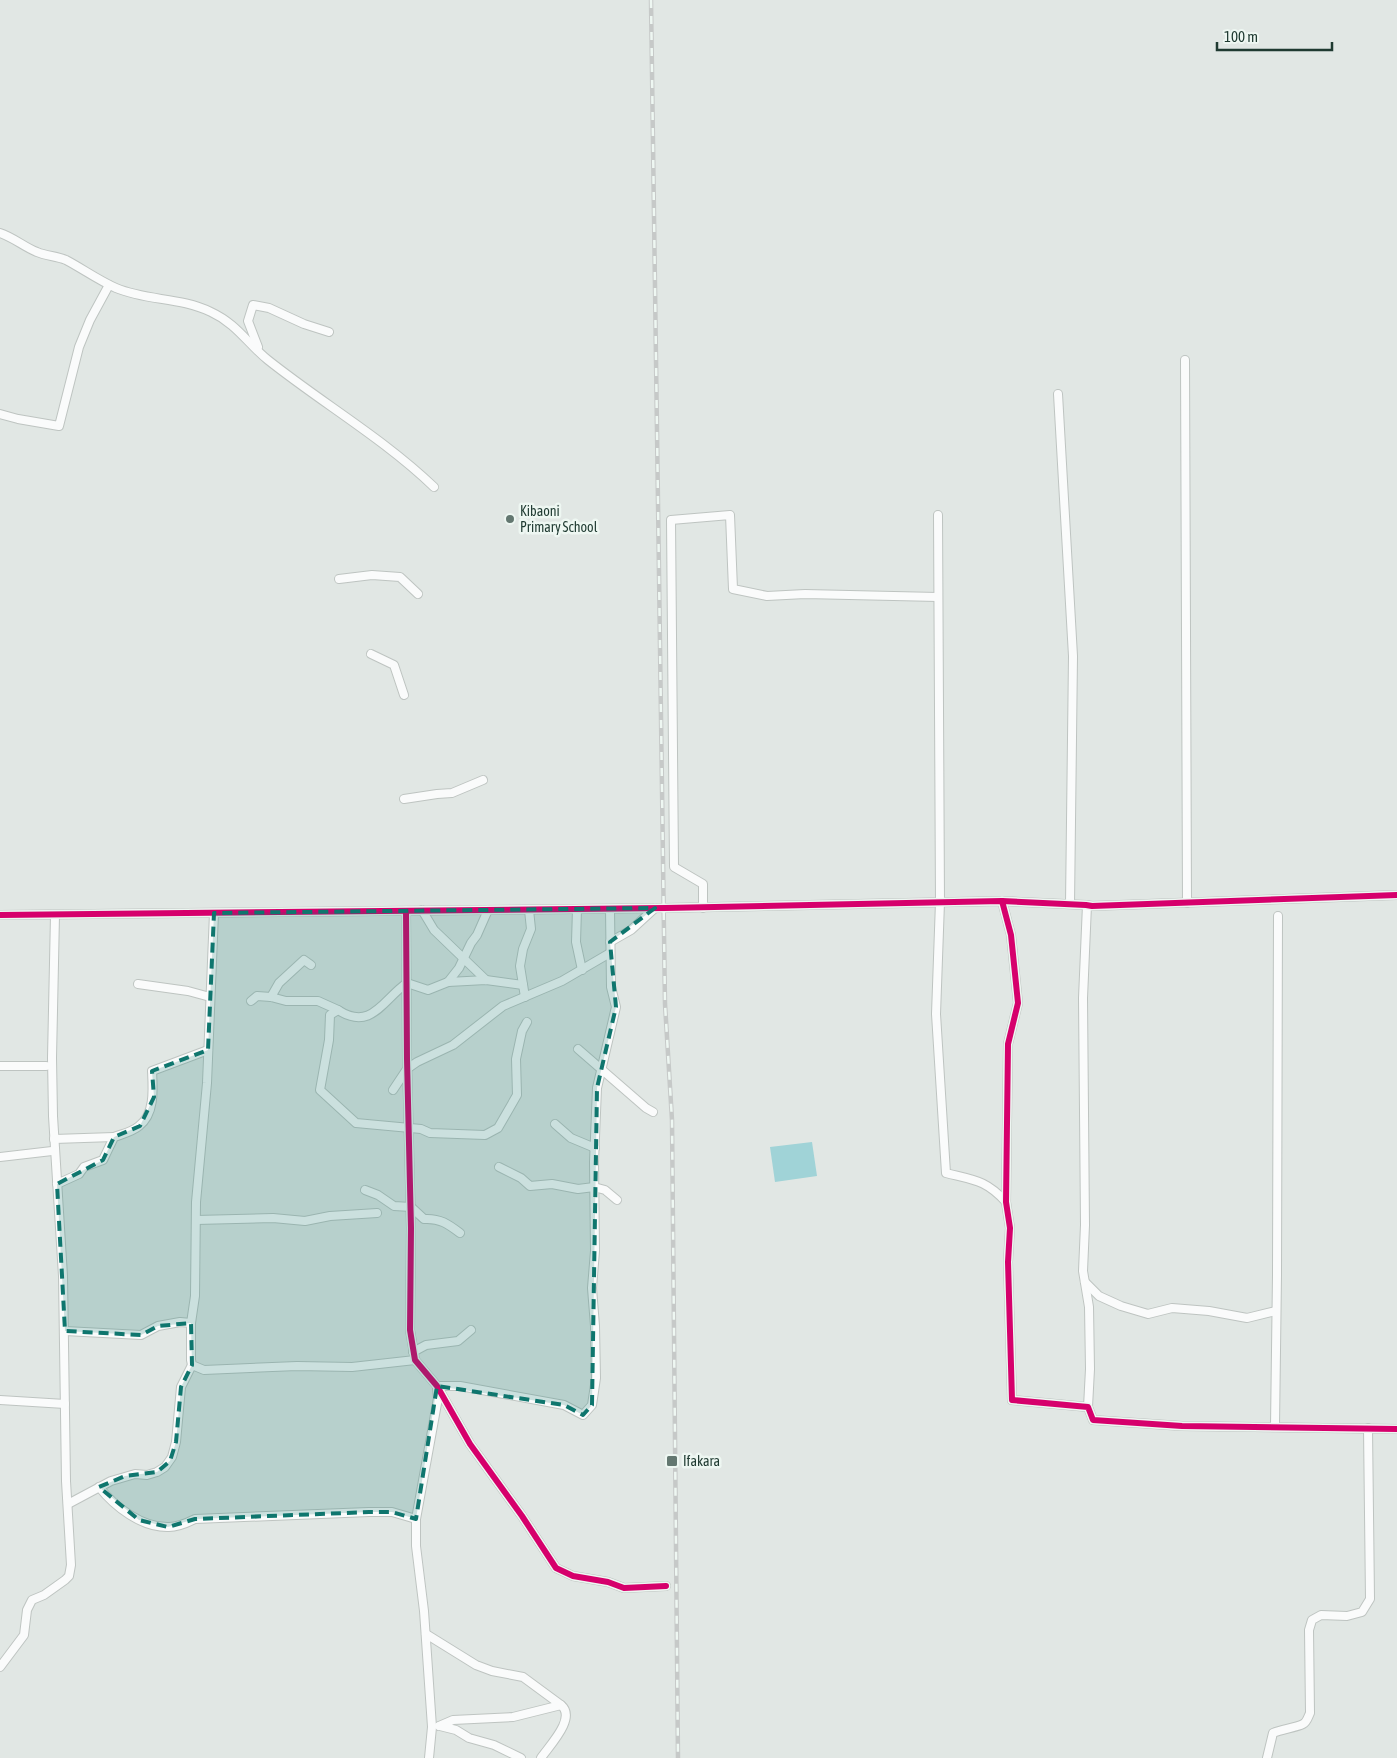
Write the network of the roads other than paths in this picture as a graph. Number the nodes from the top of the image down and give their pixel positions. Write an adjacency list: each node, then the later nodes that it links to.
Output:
1 (0, 233): 2 (street)
2 (109, 285): 4 (street); 7 (street)
3 (329, 332): 4 (street)
4 (258, 349): 8 (street)
5 (1186, 360): 20 (street)
6 (1058, 394): 21 (street)
7 (0, 414)
8 (434, 487)
9 (938, 515): 12 (street)
10 (339, 579): 11 (street)
11 (418, 594)
12 (938, 597): 19 (street); 24 (street)
13 (371, 654): 14 (street)
14 (404, 695)
15 (483, 780): 16 (street)
16 (404, 799)
17 (1397, 895): 20 (street)
18 (1002, 901): 19 (street); 21 (street); 71 (street)
19 (940, 902): 24 (street); 71 (street)
20 (1187, 903): 22 (street)
21 (1070, 904): 22 (street)
22 (1087, 905): 76 (street)
23 (655, 908): 24 (street); 26 (street); 35 (street)
24 (703, 908)
25 (577, 909): 26 (street); 29 (street); 39 (street)
26 (610, 909): 35 (street)
27 (422, 910): 28 (street); 30 (street); 37 (street)
28 (488, 910): 29 (street); 37 (street)
29 (529, 910): 44 (street)
30 (406, 911): 31 (street); 43 (street)
31 (214, 913): 32 (street); 46 (street)
32 (55, 914): 33 (street); 62 (street)
33 (0, 915)
34 (1278, 916): 77 (street)
35 (610, 942): 36 (street)
36 (610, 953): 39 (street); 56 (street)
37 (464, 958): 40 (street); 41 (street)
38 (311, 965): 45 (street)
39 (582, 970): 47 (street)
40 (486, 980): 41 (street); 44 (street)
41 (448, 982): 43 (street)
42 (138, 984): 46 (street)
43 (406, 984): 49 (street); 55 (street)
44 (523, 985): 47 (street)
45 (271, 996): 48 (street); 49 (street)
46 (210, 997): 52 (street)
47 (525, 997): 55 (street)
48 (250, 1001)
49 (338, 1010): 60 (street)
50 (527, 1022): 60 (street)
51 (578, 1049): 56 (street)
52 (208, 1050): 61 (street); 74 (street)
53 (0, 1066): 54 (street)
54 (46, 1066)
55 (407, 1069): 57 (street); 60 (street)
56 (601, 1070): 58 (street); 63 (street)
57 (393, 1090)
58 (654, 1112)
59 (555, 1124): 63 (street)
60 (409, 1127): 72 (street)
61 (114, 1137): 62 (street); 67 (street)
62 (54, 1140): 67 (street)
63 (595, 1148): 68 (street)
64 (52, 1150): 65 (street)
65 (0, 1157)
66 (499, 1168): 68 (street)
67 (57, 1184): 80 (street)
68 (594, 1188): 70 (street); 83 (street)
69 (365, 1190): 72 (street)
70 (617, 1200)
71 (1006, 1202): 86 (street)
72 (411, 1207): 75 (street); 81 (street)
73 (377, 1213): 74 (street)
74 (196, 1220): 78 (street)
75 (460, 1233)
76 (1085, 1282): 77 (street); 86 (street)
77 (1276, 1311): 87 (street)
78 (192, 1323): 80 (street); 82 (street)
79 (471, 1330): 81 (street)
80 (65, 1331): 85 (street)
81 (414, 1356): 82 (street); 83 (street)
82 (192, 1365): 90 (street)
83 (437, 1386): 92 (street); 93 (street)
84 (0, 1400): 85 (street)
85 (65, 1404): 91 (street)
86 (1088, 1407): 87 (street)
87 (1275, 1426): 88 (street)
88 (1368, 1428): 89 (street); 101 (street)
89 (1397, 1429)
90 (99, 1487): 91 (street); 92 (street)
91 (68, 1504): 95 (street)
92 (416, 1519): 94 (street)
93 (666, 1586)
94 (426, 1634): 96 (street); 97 (street)
95 (0, 1667)
96 (561, 1705): 97 (street); 100 (street)
97 (436, 1727): 98 (street); 99 (street)
98 (429, 1758)
99 (521, 1758)
100 (541, 1758)
101 (1268, 1758)

